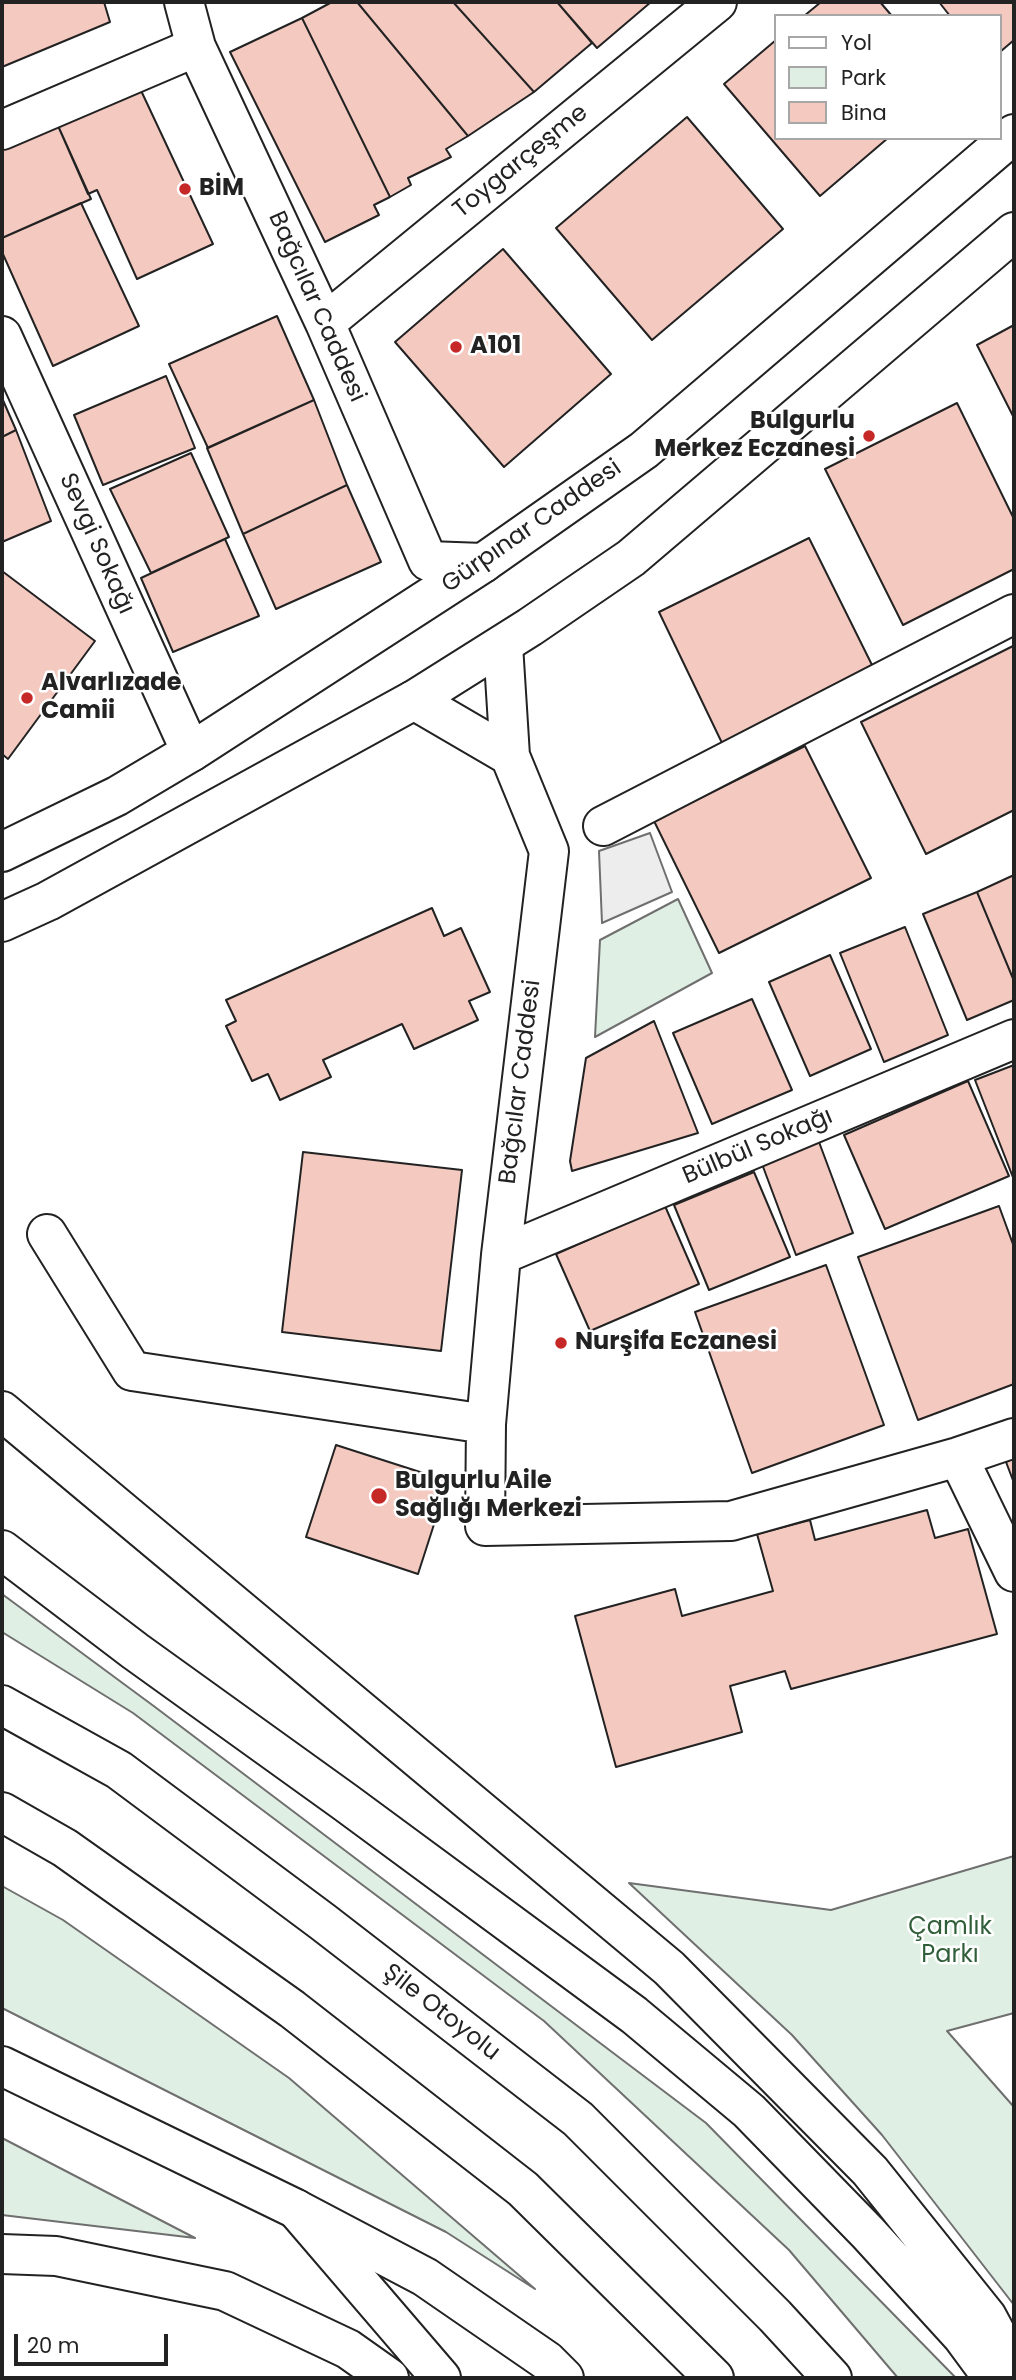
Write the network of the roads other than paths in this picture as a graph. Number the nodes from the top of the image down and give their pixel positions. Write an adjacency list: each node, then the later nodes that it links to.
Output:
1 (184, 2): 3 (main road, Bağcılar Caddesi)
2 (717, 2): 7 (main road, Toygarçeşme)
3 (196, 47): 4 (main road); 7 (main road, Bağcılar Caddesi)
4 (2, 130)
5 (1014, 134): 9 (main road, Gürpınar Caddesi)
6 (1014, 232): 11 (main road)
7 (324, 323): 9 (main road, Bağcılar Caddesi)
8 (2, 336): 13 (main road, Sevgi Sokağı)
9 (483, 563): 13 (main road, Gürpınar Caddesi)
10 (1014, 614): 15 (main road)
11 (503, 645): 12 (main road); 14 (main road, Bağcılar Caddesi)
12 (414, 700): 14 (main road); 17 (main road)
13 (191, 752): 16 (main road, Gürpınar Caddesi)
14 (510, 756): 20 (main road, Bağcılar Caddesi)
15 (603, 826)
16 (2, 852)
17 (2, 922)
18 (1014, 1039): 20 (main road, Bülbül Sokağı)
19 (47, 1234): 22 (main road)
20 (501, 1255): 22 (main road, Bağcılar Caddesi)
21 (2, 1411): 32 (main road)
22 (486, 1424): 24 (main road, Bağcılar Caddesi)
23 (1014, 1438): 24 (main road)
24 (958, 1457): 26 (main road)
25 (2, 1550): 38 (main road)
26 (1014, 1573)
27 (2, 1705): 37 (main road, Şile Otoyolu)
28 (2, 1812): 36 (main road)
29 (2, 2066): 30 (main road)
30 (294, 2208): 34 (main road); 35 (main road)
31 (2, 2254): 33 (main road)
32 (1014, 2367)
33 (389, 2378)
34 (441, 2378)
35 (564, 2378)
36 (714, 2378)
37 (832, 2378)
38 (993, 2378)

